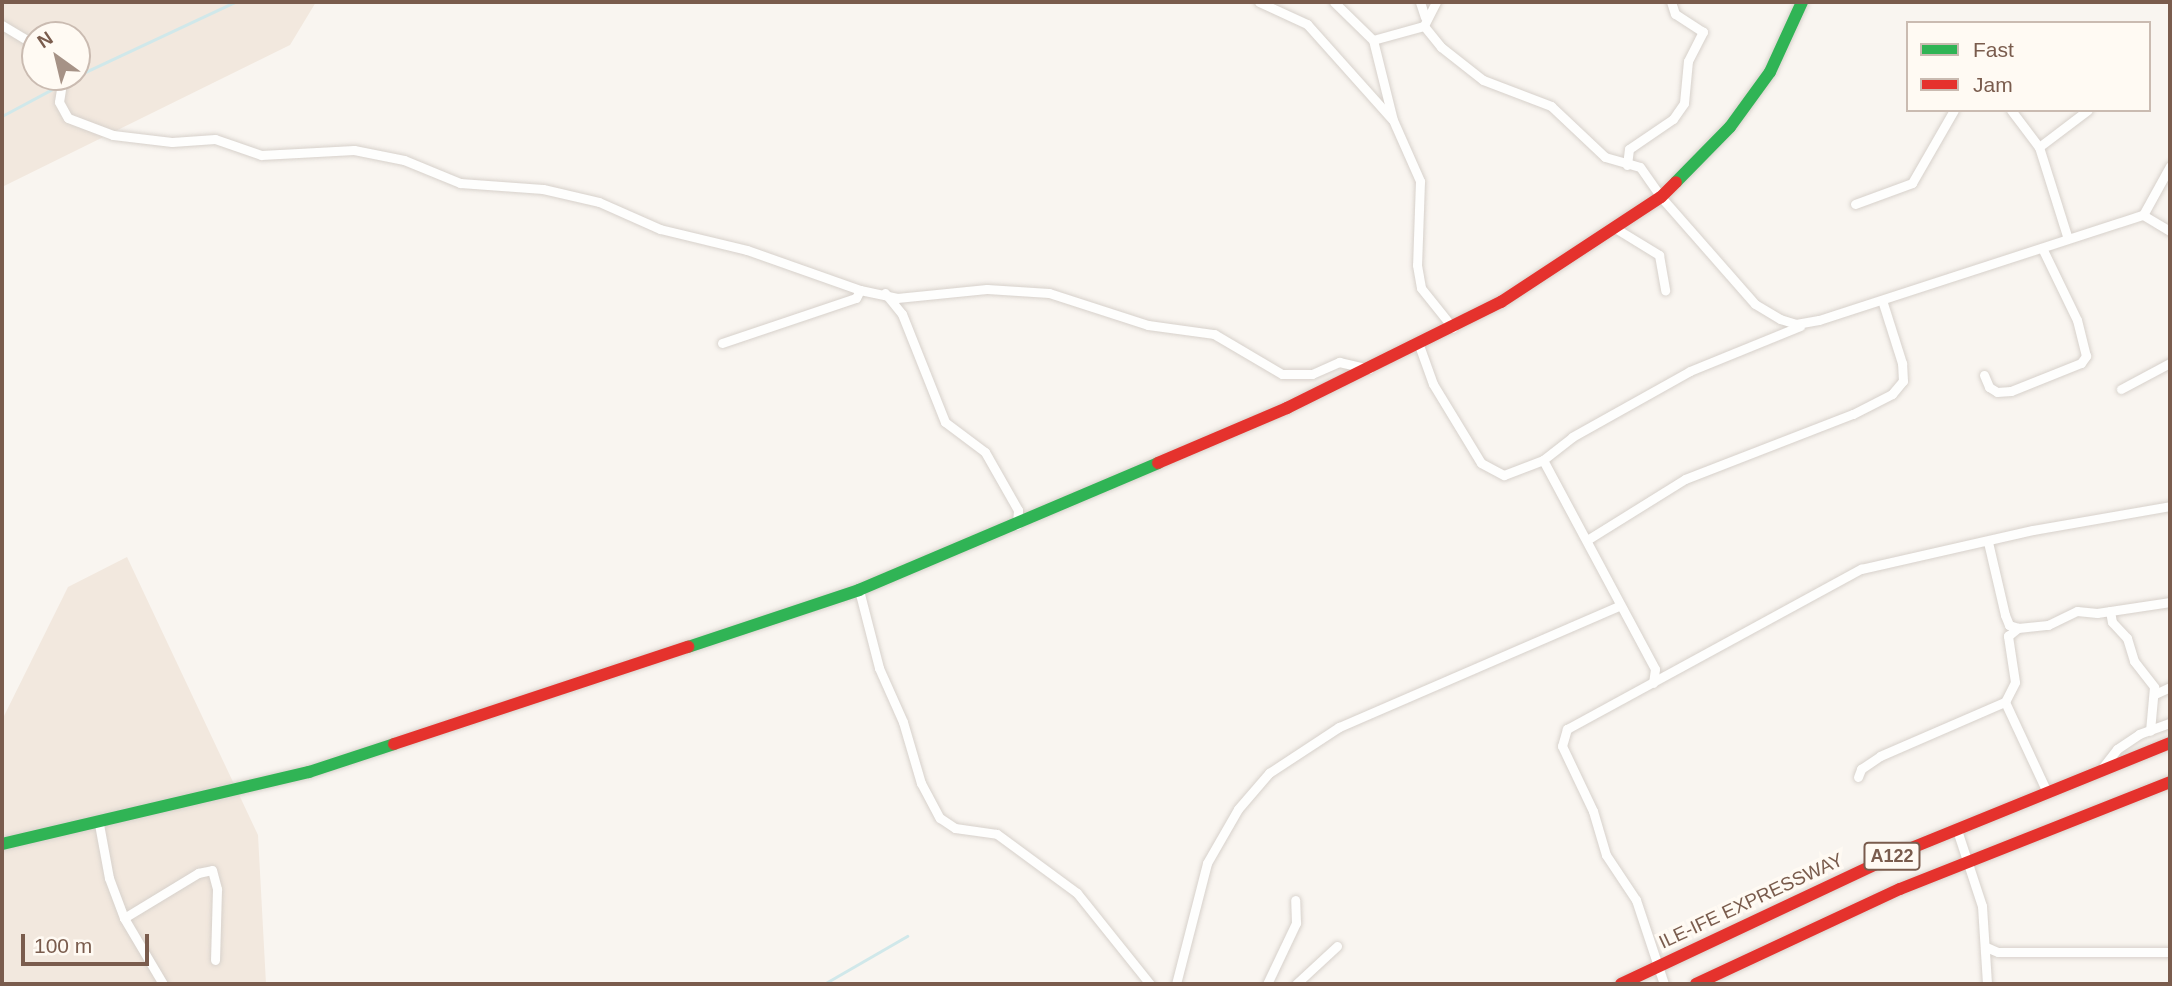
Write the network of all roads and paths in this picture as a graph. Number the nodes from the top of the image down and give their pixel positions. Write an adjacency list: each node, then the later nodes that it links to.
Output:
1 (1259, 2): 15 (street)
2 (1334, 2): 10 (street)
3 (1420, 2): 7 (street)
4 (1436, 2): 7 (street)
5 (1671, 2): 17 (street)
6 (1802, 2): 19 (main road)
7 (1424, 22): 10 (street); 17 (street)
8 (2, 25): 9 (street)
9 (21, 37)
10 (1373, 40): 15 (street)
11 (61, 91): 26 (street)
12 (1953, 112): 20 (street)
13 (2013, 112): 16 (street)
14 (2085, 112): 16 (street)
15 (1393, 120): 31 (street)
16 (2039, 147): 24 (street)
17 (1627, 165): 19 (street)
18 (2170, 166): 21 (street)
19 (1661, 197): 22 (main road); 30 (street)
20 (1855, 204)
21 (2143, 215): 23 (street); 24 (street)
22 (1615, 229): 27 (street); 31 (main road)
23 (2170, 231)
24 (2068, 239): 25 (street)
25 (2042, 248): 29 (street); 36 (street)
26 (860, 290): 28 (street); 32 (street)
27 (1665, 290)
28 (885, 293): 35 (street); 40 (street)
29 (1882, 300): 30 (street); 41 (street)
30 (1819, 320): 38 (street)
31 (1453, 328): 33 (main road)
32 (722, 342)
33 (1419, 345): 35 (main road); 38 (street)
34 (2170, 363): 37 (street)
35 (1369, 369): 40 (main road)
36 (1984, 375)
37 (2121, 389)
38 (1543, 460): 41 (street)
39 (2170, 506): 42 (street)
40 (1017, 525): 43 (main road)
41 (1587, 540): 45 (street)
42 (1988, 542): 47 (street); 49 (street)
43 (859, 590): 62 (main road); 74 (street)
44 (2170, 602): 46 (street)
45 (1619, 606): 48 (street); 75 (street)
46 (2110, 611): 47 (street); 52 (street)
47 (2018, 628): 53 (street)
48 (1655, 669): 49 (street); 50 (street)
49 (1668, 674): 50 (street)
50 (1653, 683): 72 (street)
51 (2170, 687): 52 (street)
52 (2155, 695): 54 (street)
53 (2005, 702): 59 (street); 61 (street)
54 (2155, 712): 55 (street); 56 (street)
55 (2168, 724): 56 (street)
56 (2150, 731): 58 (street)
57 (2170, 743): 58 (main road, ILE-IFE EXPRESSWAY / A122)
58 (2103, 767): 61 (main road, ILE-IFE EXPRESSWAY / A122)
59 (1858, 777)
60 (2170, 782): 65 (main road, A122)
61 (2046, 790): 63 (main road, ILE-IFE EXPRESSWAY / A122)
62 (99, 824): 64 (main road); 67 (street)
63 (1956, 829): 65 (street); 72 (main road, ILE-IFE EXPRESSWAY / A122)
64 (2, 844)
65 (1969, 860): 69 (street); 80 (main road, A122)
66 (1295, 900): 76 (street)
67 (124, 918): 71 (street); 73 (street)
68 (1337, 946): 77 (street)
69 (1986, 947): 70 (street); 81 (street)
70 (2170, 951)
71 (215, 960)
72 (1659, 966): 78 (main road, ILE-IFE EXPRESSWAY / A122); 79 (street)
73 (163, 984)
74 (1150, 984)
75 (1175, 984)
76 (1267, 984)
77 (1296, 984)
78 (1621, 984)
79 (1664, 984)
80 (1696, 984)
81 (1987, 984)

